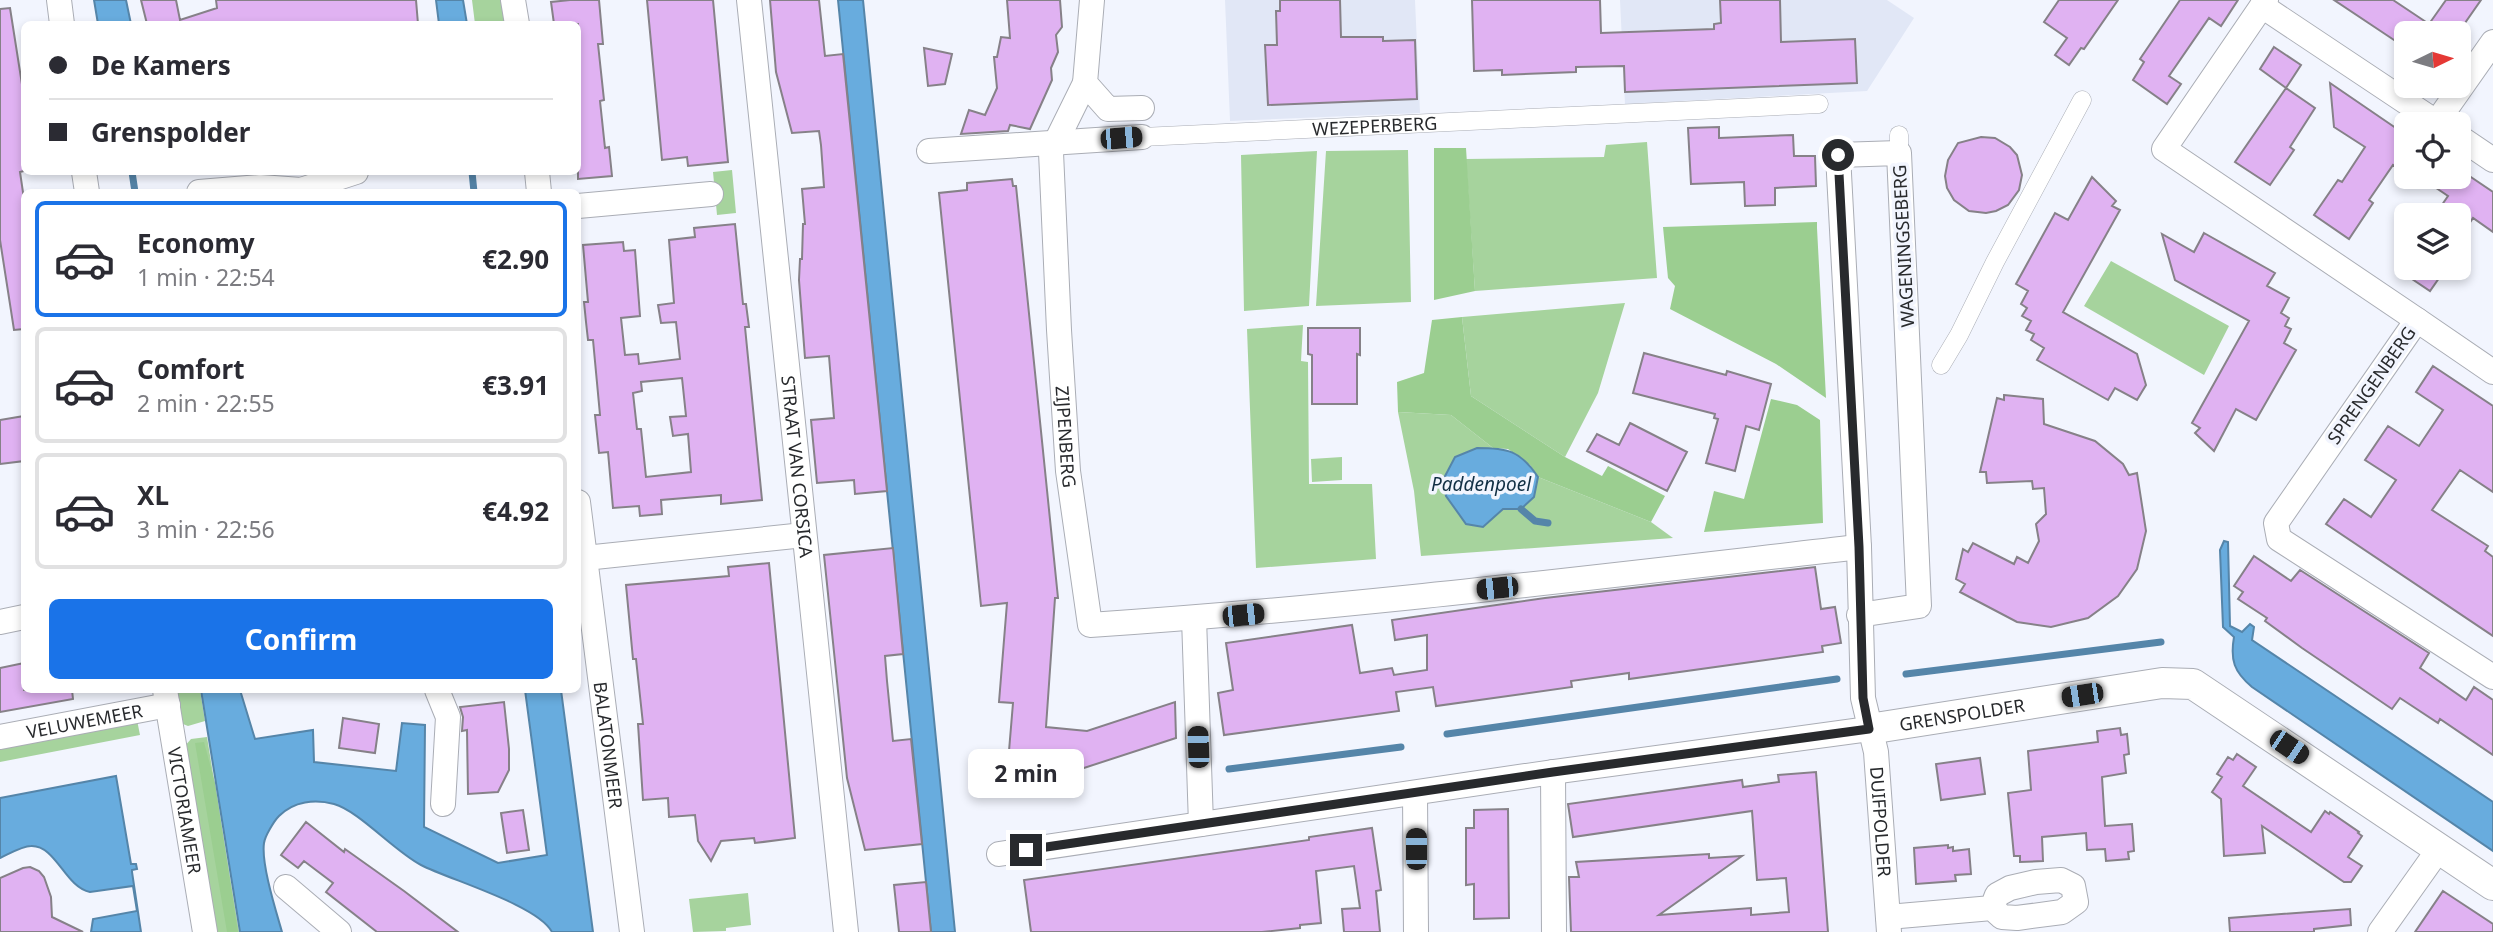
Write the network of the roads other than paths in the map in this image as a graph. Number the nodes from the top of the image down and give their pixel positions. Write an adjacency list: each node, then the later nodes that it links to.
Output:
1 (59, 0): 6 (street)
2 (513, 0): 7 (street)
3 (749, 0): 30 (street, STRAAT VAN CORSICA)
4 (1092, 0): 9 (street)
5 (2264, 3): 13 (street); 26 (street, SPRENGENBERG)
6 (62, 21)
7 (516, 21)
8 (2493, 42): 14 (street)
9 (1085, 83): 12 (street); 16 (street)
10 (2082, 100): 27 (street)
11 (1819, 104): 15 (street, WEZEPERBERG)
12 (1142, 108)
13 (2422, 112)
14 (2445, 112)
15 (1142, 136): 16 (street, WEZEPERBERG)
16 (1055, 144): 18 (street, WEZEPERBERG); 35 (street, ZIJPENBERG)
17 (2471, 145): 19 (street)
18 (929, 150)
19 (2493, 160)
20 (347, 175): 23 (street)
21 (236, 189): 22 (street)
22 (287, 189)
23 (304, 189)
24 (711, 194): 25 (street)
25 (581, 206)
26 (2417, 320): 28 (street); 37 (street, SPRENGENBERG)
27 (1941, 365)
28 (2493, 372)
29 (581, 530): 32 (street, BALATONMEER)
30 (804, 535): 32 (street); 55 (street, STRAAT VAN CORSICA)
31 (1859, 547): 33 (street, WAGENINGSEBERG); 33 (street, WAGENINGSEBERG); 35 (street, ZIJPENBERG)
32 (584, 558): 54 (street, BALATONMEER)
33 (1859, 615): 40 (street, WAGENINGSEBERG)
34 (21, 618): 36 (street)
35 (1194, 618): 45 (street)
36 (0, 622)
37 (2493, 677)
38 (438, 693): 44 (street)
39 (167, 697): 41 (street, VELUWEMEER); 52 (street, VICTORIAMEER)
40 (1869, 729): 42 (street, GRENSPOLDER); 46 (street, GRENSPOLDER); 51 (street, DUIFPOLDER)
41 (0, 737)
42 (1553, 772): 43 (street, GRENSPOLDER); 57 (street)
43 (1415, 793): 45 (street, GRENSPOLDER); 56 (street)
44 (443, 804)
45 (1201, 824): 47 (street, GRENSPOLDER)
46 (2439, 849): 48 (street, GRENSPOLDER); 58 (street)
47 (999, 855)
48 (2493, 886)
49 (286, 887): 53 (street)
50 (1992, 908): 51 (street, DUIFPOLDER)
51 (1889, 924)
52 (205, 932)
53 (339, 932)
54 (632, 932)
55 (846, 932)
56 (1416, 932)
57 (1554, 932)
58 (2380, 932)

